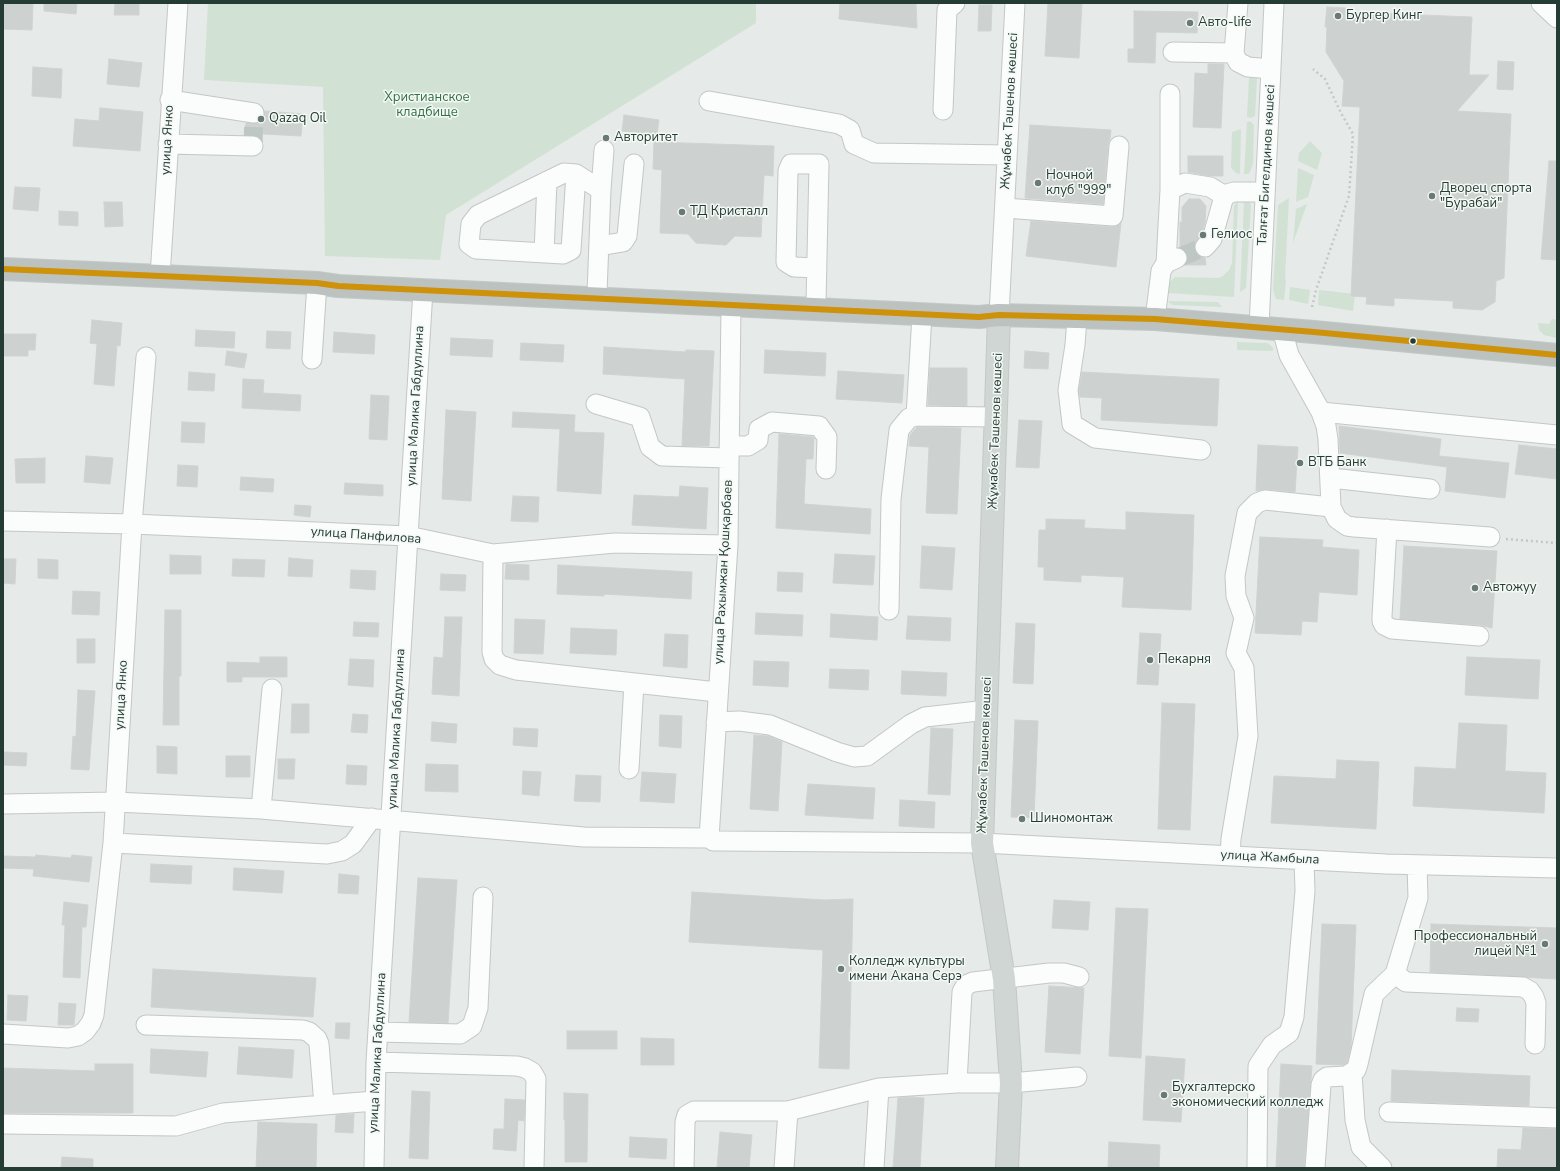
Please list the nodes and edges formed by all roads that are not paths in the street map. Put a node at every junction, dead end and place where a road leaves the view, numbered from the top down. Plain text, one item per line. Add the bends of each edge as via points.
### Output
1 (178, 3) edge
2 (955, 3) edge
3 (1015, 3) edge
4 (1238, 3) edge
5 (1274, 3) edge
6 (1541, 3) edge
7 (1557, 18) edge
8 (1173, 52) dead end
9 (1234, 53) junction
10 (1271, 69) junction
11 (1170, 94) dead end
12 (170, 100) junction
13 (709, 101) dead end
14 (943, 110) dead end
15 (254, 113) dead end
16 (168, 144) junction
17 (253, 146) dead end
18 (1119, 146) dead end
19 (604, 150) dead end
20 (1007, 155) junction
21 (634, 164) dead end
22 (576, 174) junction
23 (547, 181) junction
24 (600, 190) junction
25 (1170, 190) junction
26 (1265, 192) junction
27 (1225, 196) junction
28 (1005, 208) junction
29 (599, 246) junction
30 (1205, 247) tunnel mouth
31 (544, 253) junction
32 (817, 268) junction
33 (3, 269) edge
34 (160, 276) junction
35 (317, 283) junction
36 (424, 290) junction
37 (597, 293) junction
38 (816, 304) junction
39 (731, 306) junction
40 (922, 315) junction
41 (1000, 315) junction
42 (1077, 318) junction
43 (1155, 320) junction
44 (1259, 327) junction
45 (1282, 329) junction
46 (1557, 355) edge
47 (146, 357) dead end
48 (312, 359) dead end
49 (596, 404) dead end
50 (1321, 412) junction
51 (916, 416) junction
52 (996, 417) junction
53 (1557, 435) edge
54 (1201, 450) dead end
55 (729, 452) junction
56 (826, 470) dead end
57 (1331, 478) junction
58 (1430, 489) dead end
59 (1331, 507) junction
60 (3, 521) edge
61 (132, 524) junction
62 (1387, 529) junction
63 (408, 536) junction
64 (1490, 537) road end
65 (728, 545) junction
66 (493, 554) junction
67 (889, 610) dead end
68 (1479, 636) dead end
69 (634, 683) junction
70 (272, 690) dead end
71 (718, 692) junction
72 (987, 710) junction
73 (716, 722) junction
74 (629, 769) dead end
75 (116, 802) junction
76 (3, 804) edge
77 (261, 809) junction
78 (372, 818) junction
79 (392, 820) junction
80 (708, 838) junction
81 (113, 843) junction
82 (982, 844) junction
83 (1230, 856) junction
84 (1304, 860) junction
85 (1417, 865) junction
86 (1557, 868) edge
87 (483, 896) dead end
88 (1395, 974) junction
89 (1079, 977) dead end
90 (1004, 979) junction
91 (146, 1025) dead end
92 (378, 1032) junction
93 (3, 1034) edge
94 (1535, 1044) dead end
95 (376, 1062) junction
96 (1352, 1073) junction
97 (1077, 1078) dead end
98 (957, 1082) junction
99 (1011, 1083) junction
100 (879, 1088) junction
101 (375, 1100) junction
102 (324, 1105) junction
103 (788, 1111) junction
104 (1389, 1112) dead end
105 (1557, 1118) edge
106 (3, 1124) edge
107 (374, 1168) edge
108 (534, 1168) edge
109 (684, 1168) edge
110 (784, 1168) edge
111 (874, 1168) edge
112 (1007, 1168) edge
113 (1257, 1168) edge
114 (1315, 1168) edge
115 (1382, 1168) edge

1 - 12 street, улица Янко
2 - 14 street via 947,10
3 - 20 street, Жұмабек Тәшенов көшесі
4 - 9 street
5 - 10 street, Талғат Бигелдинов көшесі
6 - 7 street
8 - 9 street
9 - 10 street via 1238,62 1248,67
10 - 26 street, Талғат Бигелдинов көшесі
11 - 25 street
12 - 15 street
12 - 16 street, улица Янко
13 - 20 street via 839,124 850,130 854,144 874,153
16 - 17 street
16 - 34 street, улица Янко
18 - 28 street via 1113,216
19 - 24 street
20 - 28 street, Жұмабек Тәшенов көшесі
21 - 29 street via 626,236 623,242
22 - 23 street via 564,173
22 - 24 street
22 - 31 street via 572,250 564,254
23 - 31 street
23 - 31 street via 478,215 470,224 469,244 476,249
24 - 29 street
25 - 27 street via 1185,183 1210,186
25 - 43 street via 1173,260 1163,266
26 - 27 street via 1230,192
26 - 44 street, Талғат Бигелдинов көшесі
27 - 30 street via 1212,239
28 - 41 street, Жұмабек Тәшенов көшесі
29 - 37 street
32 - 32 street via 819,164 791,164 788,172 786,262 794,267
32 - 38 street
33 - 34 highway
34 - 35 highway
35 - 36 highway
35 - 37 highway via 340,280
35 - 48 street
36 - 39 highway
36 - 63 street, улица Малика Габдуллина
37 - 38 highway
38 - 41 highway
39 - 40 highway
39 - 55 street, улица Рахымжан Қошқарбаев
40 - 41 highway
40 - 51 street
41 - 42 highway
41 - 52 main road, Жұмабек Тәшенов көшесі
42 - 43 highway
42 - 54 street via 1068,390 1072,424 1095,438
43 - 44 highway
44 - 45 highway
45 - 46 highway
45 - 50 street via 1289,355
47 - 61 street, улица Янко
49 - 55 street via 640,417 650,447 662,456
50 - 53 street
50 - 57 street via 1328,439
51 - 52 street
51 - 67 street via 909,418 898,430 891,499
52 - 72 main road, Жұмабек Тәшенов көшесі
55 - 56 street via 758,440 759,428 772,422 819,426 827,437
55 - 65 street, улица Рахымжан Қошқарбаев
57 - 58 street
57 - 59 street
59 - 62 street via 1337,519 1347,526
59 - 83 street via 1265,500 1257,502 1246,513 1235,576 1236,596 1244,618 1236,653 1244,668 1248,736
60 - 61 street, улица Панфилова
61 - 63 street, улица Панфилова
61 - 75 street, улица Янко
62 - 64 street
62 - 68 street via 1382,616 1384,625 1392,629
63 - 66 street, улица Панфилова
63 - 79 street, улица Малика Габдуллина
65 - 66 street, улица Панфилова via 615,543
65 - 71 street, улица Рахымжан Қошқарбаев
66 - 69 street via 492,652 500,665 516,670
69 - 71 street
69 - 74 street
70 - 77 street
71 - 73 street, улица Рахымжан Қошқарбаев
72 - 73 street via 925,717 911,724 867,756 837,752 770,725 739,721
72 - 82 main road, Жұмабек Тәшенов көшесі
73 - 80 street, улица Рахымжан Қошқарбаев
75 - 76 street, улица Жамбыла
75 - 77 street, улица Жамбыла
75 - 81 street, улица Янко
77 - 78 street, улица Жамбыла
78 - 79 street, улица Жамбыла
78 - 81 street via 353,844 342,851 327,854
79 - 80 street, улица Жамбыла via 584,837
79 - 92 street, улица Малика Габдуллина
80 - 82 street, улица Жамбыла via 713,841
81 - 93 street, улица Янко via 94,1015 91,1023 78,1036 68,1038
82 - 83 street, улица Жамбыла
82 - 90 main road, Жұмабек Тәшенов көшесі
83 - 84 street, улица Жамбыла
84 - 85 street, улица Жамбыла
84 - 113 street via 1305,891 1294,1017 1289,1033 1272,1045 1258,1066
85 - 86 street, улица Жамбыла
85 - 88 street via 1418,898
87 - 92 street via 478,1008 472,1026 460,1034
88 - 94 street via 1406,982 1523,987 1530,991 1536,1003
88 - 96 street via 1374,994 1358,1064
89 - 90 street via 1049,973
90 - 98 street via 973,982 966,985 962,992
90 - 99 main road, Жұмабек Тәшенов көшесі
91 - 102 street via 309,1032 319,1044
92 - 95 street, улица Малика Габдуллина
95 - 101 street, улица Малика Габдуллина
95 - 108 street via 517,1066 532,1072 536,1079
96 - 114 street via 1346,1076 1327,1077 1321,1085
96 - 115 street via 1355,1120 1361,1147
97 - 99 street
98 - 99 street
98 - 100 street
99 - 112 main road, Жұмабек Тәшенов көшесі
100 - 103 street
100 - 111 street
101 - 102 street
101 - 107 street, улица Малика Габдуллина
102 - 106 street via 223,1113 176,1126
103 - 109 street via 694,1111 687,1115 685,1122
103 - 110 street
104 - 105 street

